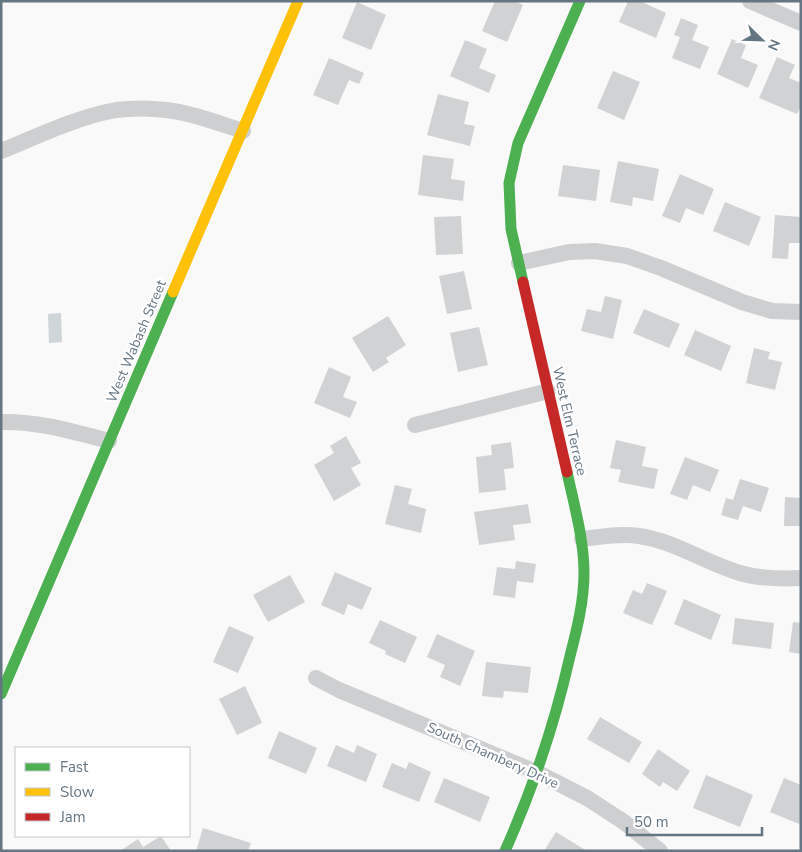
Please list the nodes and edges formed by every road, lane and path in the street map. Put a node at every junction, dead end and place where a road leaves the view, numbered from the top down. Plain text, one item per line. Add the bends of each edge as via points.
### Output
1 (298, 1) edge
2 (580, 1) edge
3 (750, 1) edge
4 (801, 23) edge
5 (243, 131) junction
6 (1, 151) edge
7 (519, 262) junction
8 (801, 312) edge
9 (548, 390) junction
10 (1, 422) edge
11 (415, 425) dead end
12 (110, 441) junction
13 (582, 540) junction
14 (801, 578) edge
15 (316, 678) dead end
16 (1, 694) edge
17 (536, 772) junction
18 (504, 851) edge
19 (660, 851) edge

1 - 5 street, West Wabash Street
2 - 7 street, West Elm Terrace via 518,143 509,183 511,229
3 - 4 street
5 - 6 street via 164,110 116,110 90,116
5 - 12 street, West Wabash Street
7 - 8 street via 569,252 595,251 627,256 742,302 772,311
7 - 9 street, West Elm Terrace
9 - 11 street
9 - 13 street, West Elm Terrace
10 - 12 street via 46,425
12 - 16 street, West Wabash Street
13 - 14 street via 615,534 640,536 740,573 770,579
13 - 17 street, West Elm Terrace via 584,573 580,613 564,688
15 - 17 street, South Chambery Drive
17 - 18 street, West Elm Terrace
17 - 19 street, South Chambery Drive via 587,798

